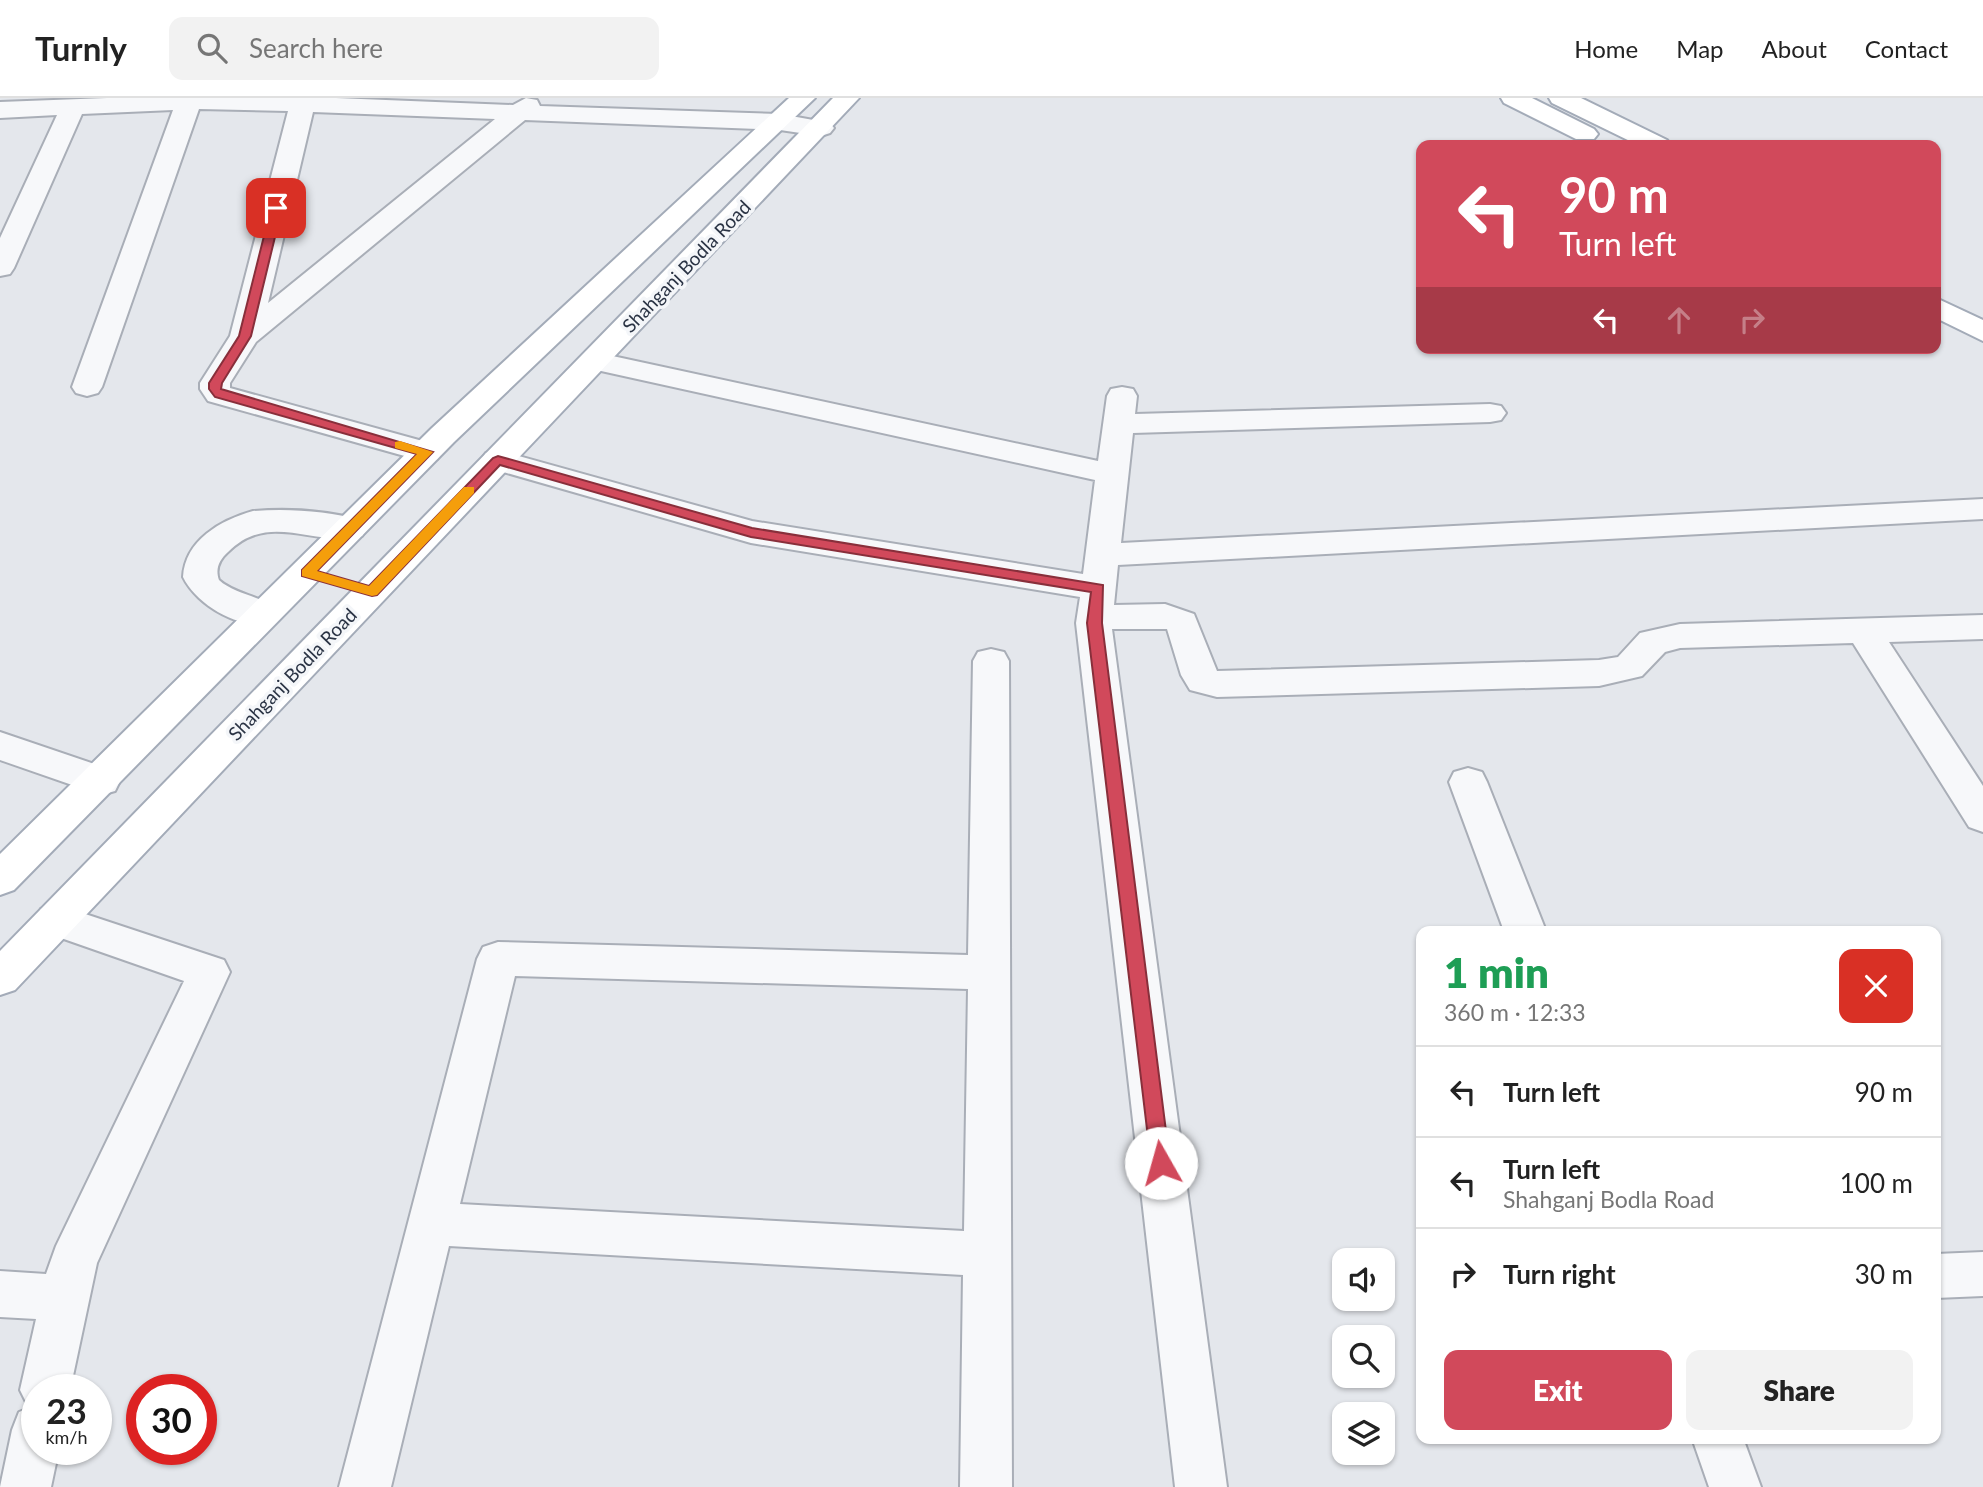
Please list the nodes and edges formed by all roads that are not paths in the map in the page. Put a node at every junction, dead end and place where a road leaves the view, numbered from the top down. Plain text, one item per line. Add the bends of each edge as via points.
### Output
1 (803, 98) edge
2 (847, 98) edge
3 (1513, 98) edge
4 (1561, 98) edge
5 (189, 102) junction
6 (290, 102) edge
7 (412, 103) edge
8 (14, 105) edge
9 (526, 105) edge
10 (73, 107) junction
11 (780, 122) junction
12 (821, 128) junction
13 (1599, 140) edge
14 (1648, 140) edge
15 (0, 268) edge
16 (1941, 283) edge
17 (1983, 304) edge
18 (1941, 310) edge
19 (1983, 332) edge
20 (245, 336) junction
21 (594, 361) junction
22 (87, 387) dead end
23 (1490, 413) dead end
24 (426, 452) junction
25 (498, 460) junction
26 (1112, 474) junction
27 (1983, 509) edge
28 (351, 528) junction
29 (307, 573) junction
30 (1099, 587) junction
31 (372, 591) junction
32 (263, 615) junction
33 (1983, 627) edge
34 (1863, 631) junction
35 (990, 662) dead end
36 (0, 746) edge
37 (101, 781) junction
38 (1468, 782) dead end
39 (1983, 817) edge
40 (0, 879) edge
41 (55, 919) junction
42 (1523, 926) edge
43 (988, 973) junction
44 (0, 978) edge
45 (434, 1224) junction
46 (987, 1254) junction
47 (1983, 1273) edge
48 (1941, 1276) edge
49 (0, 1294) edge
50 (64, 1298) junction
51 (48, 1374) edge
52 (1719, 1444) edge
53 (30, 1465) edge
54 (25, 1487) edge
55 (365, 1487) edge
56 (986, 1487) edge
57 (1201, 1487) edge
58 (1735, 1487) edge

1 - 11 main road, Shahganj Bodla Road
2 - 12 main road, Shahganj Bodla Road
3 - 13 main road
4 - 14 main road
5 - 6 street
5 - 10 street
5 - 22 street
6 - 7 street
6 - 20 street
7 - 9 street
8 - 10 street
9 - 11 street
9 - 20 street
10 - 15 street
11 - 12 street
11 - 24 main road, Shahganj Bodla Road
12 - 21 main road, Shahganj Bodla Road
16 - 17 main road
18 - 19 main road
20 - 24 street via 215,383 219,394
21 - 25 main road, Shahganj Bodla Road
21 - 26 street
23 - 26 street via 1120,410
24 - 28 main road, Shahganj Bodla Road
25 - 30 street via 751,532
25 - 31 main road, Shahganj Bodla Road
26 - 30 street
27 - 30 street
28 - 29 main road, Shahganj Bodla Road
28 - 32 street via 278,521 250,522 228,532 202,561 201,580 228,602
29 - 31 main road
29 - 32 main road, Shahganj Bodla Road
30 - 34 street via 1182,622 1199,675 1203,681 1217,684 1599,673 1629,667 1645,647 1663,638
30 - 57 street
31 - 41 main road, Shahganj Bodla Road
32 - 37 main road, Shahganj Bodla Road
33 - 34 street
34 - 39 street
35 - 43 street
36 - 37 street
37 - 40 main road, Shahganj Bodla Road
38 - 42 street
41 - 44 main road, Shahganj Bodla Road
41 - 50 street via 209,972 72,1262
43 - 45 street via 498,959
43 - 46 street
45 - 46 street
45 - 55 street
46 - 56 street
47 - 48 street
49 - 50 street
50 - 51 street
52 - 58 street
53 - 54 street

